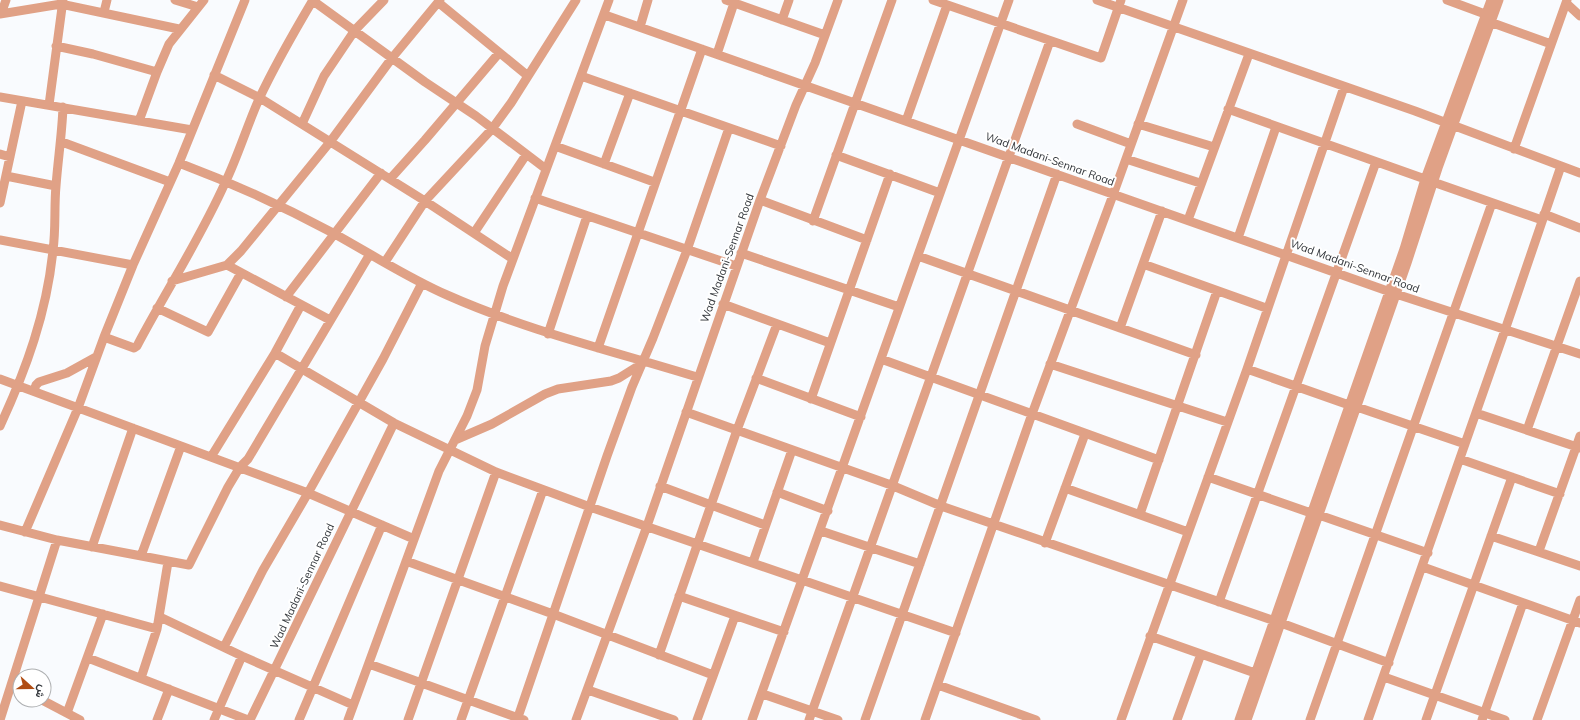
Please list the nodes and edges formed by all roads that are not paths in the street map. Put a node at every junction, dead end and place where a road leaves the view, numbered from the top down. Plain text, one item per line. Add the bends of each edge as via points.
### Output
1 (6, 0) edge
2 (107, 0) edge
3 (175, 0) edge
4 (204, 0) edge
5 (312, 0) edge
6 (384, 0) edge
7 (576, 0) edge
8 (609, 0) edge
9 (648, 0) edge
10 (789, 0) edge
11 (838, 0) edge
12 (892, 0) edge
13 (933, 0) edge
14 (1009, 0) edge
15 (1096, 0) edge
16 (1183, 0) edge
17 (1447, 0) edge
18 (1491, 0) edge
19 (1499, 0) edge
20 (242, 1) edge
21 (732, 1) edge
22 (62, 2) edge
23 (440, 2) edge
24 (1566, 2) edge
25 (1119, 4) edge
26 (947, 5) junction
27 (198, 7) junction
28 (104, 12) junction
29 (0, 14) edge
30 (605, 15) junction
31 (1580, 16) edge
32 (1488, 18) junction
33 (782, 20) junction
34 (1000, 23) junction
35 (640, 27) junction
36 (1173, 27) junction
37 (179, 29) junction
38 (355, 30) junction
39 (826, 36) junction
40 (1050, 41) junction
41 (1551, 44) junction
42 (56, 46) junction
43 (702, 49) junction
44 (499, 53) junction
45 (717, 54) junction
46 (1249, 54) junction
47 (392, 58) junction
48 (157, 72) junction
49 (214, 75) junction
50 (528, 76) junction
51 (581, 76) junction
52 (804, 86) junction
53 (1344, 87) junction
54 (630, 93) junction
55 (0, 98) edge
56 (260, 98) junction
57 (22, 101) junction
58 (457, 103) junction
59 (854, 104) junction
60 (49, 105) junction
61 (63, 107) junction
62 (680, 110) junction
63 (1228, 110) junction
64 (139, 120) junction
65 (906, 122) junction
66 (302, 124) junction
67 (1077, 124) dead end
68 (1138, 124) junction
69 (1449, 125) junction
70 (1276, 127) junction
71 (492, 128) junction
72 (729, 128) junction
73 (192, 130) junction
74 (959, 139) junction
75 (62, 142) junction
76 (330, 142) junction
77 (1131, 144) junction
78 (1324, 144) junction
79 (555, 146) junction
80 (781, 146) junction
81 (1214, 147) junction
82 (1514, 149) junction
83 (0, 154) edge
84 (836, 154) junction
85 (526, 155) junction
86 (10, 156) junction
87 (1008, 157) junction
88 (1126, 159) junction
89 (1376, 162) junction
90 (179, 163) junction
91 (604, 164) junction
92 (1561, 166) junction
93 (546, 169) junction
94 (381, 173) junction
95 (1580, 173) edge
96 (890, 174) junction
97 (1057, 174) junction
98 (6, 176) junction
99 (390, 179) junction
100 (1429, 181) junction
101 (170, 182) junction
102 (226, 182) junction
103 (654, 182) junction
104 (1200, 183) junction
105 (56, 186) junction
106 (940, 193) junction
107 (1114, 194) junction
108 (535, 198) junction
109 (760, 200) junction
110 (425, 201) junction
111 (0, 203) edge
112 (1492, 203) junction
113 (277, 205) junction
114 (1162, 211) junction
115 (587, 216) junction
116 (1543, 217) junction
117 (1188, 220) junction
118 (813, 221) junction
119 (1580, 228) edge
120 (474, 233) junction
121 (637, 233) junction
122 (334, 234) junction
123 (1238, 238) junction
124 (0, 240) edge
125 (867, 240) junction
126 (54, 249) junction
127 (687, 250) junction
128 (741, 253) junction
129 (370, 254) junction
130 (1286, 254) junction
131 (918, 256) junction
132 (513, 259) junction
133 (385, 262) junction
134 (1144, 264) junction
135 (133, 265) junction
136 (227, 265) junction
137 (736, 266) junction
138 (1337, 272) junction
139 (241, 273) junction
140 (967, 274) junction
141 (172, 281) junction
142 (422, 283) junction
143 (1579, 287) edge
144 (850, 290) junction
145 (1016, 291) junction
146 (1217, 291) junction
147 (1393, 293) junction
148 (286, 297) junction
149 (723, 304) junction
150 (301, 305) junction
151 (900, 307) junction
152 (157, 308) junction
153 (1266, 308) junction
154 (1070, 310) junction
155 (1452, 312) junction
156 (494, 315) junction
157 (330, 320) junction
158 (777, 324) junction
159 (1120, 328) junction
160 (1506, 330) junction
161 (548, 334) junction
162 (104, 337) junction
163 (830, 343) junction
164 (1557, 346) junction
165 (598, 348) junction
166 (275, 353) junction
167 (1196, 354) junction
168 (1580, 354) edge
169 (96, 357) junction
170 (881, 360) junction
171 (644, 361) junction
172 (1050, 364) junction
173 (302, 369) junction
174 (1246, 369) junction
175 (697, 377) junction
176 (756, 378) junction
177 (930, 378) junction
178 (0, 379) edge
179 (19, 385) junction
180 (1296, 386) junction
181 (34, 392) junction
182 (980, 395) junction
183 (811, 399) junction
184 (359, 403) junction
185 (1178, 406) junction
186 (1353, 406) junction
187 (78, 408) junction
188 (686, 412) junction
189 (1476, 413) junction
190 (1032, 414) junction
191 (861, 417) junction
192 (1227, 422) junction
193 (394, 423) junction
194 (0, 426) edge
195 (1413, 426) junction
196 (133, 428) junction
197 (737, 430) junction
198 (1527, 430) junction
199 (1085, 434) junction
200 (1580, 436) edge
201 (455, 440) junction
202 (1465, 444) junction
203 (182, 446) junction
204 (1578, 448) edge
205 (448, 450) junction
206 (792, 450) junction
207 (211, 457) junction
208 (1460, 459) junction
209 (1159, 460) junction
210 (240, 467) junction
211 (843, 468) junction
212 (496, 472) junction
213 (1208, 477) junction
214 (1512, 477) junction
215 (891, 485) junction
216 (660, 486) junction
217 (1065, 488) junction
218 (543, 490) junction
219 (777, 492) junction
220 (308, 493) junction
221 (1257, 494) junction
222 (1560, 494) junction
223 (712, 506) junction
224 (940, 506) junction
225 (590, 507) junction
226 (828, 510) junction
227 (350, 511) junction
228 (1140, 514) junction
229 (1315, 514) junction
230 (993, 524) junction
231 (382, 525) junction
232 (765, 525) junction
233 (0, 526) edge
234 (647, 526) junction
235 (821, 531) junction
236 (25, 532) junction
237 (1188, 532) junction
238 (1374, 534) junction
239 (1491, 536) junction
240 (414, 539) junction
241 (57, 540) junction
242 (697, 543) junction
243 (1045, 543) junction
244 (92, 547) junction
245 (869, 547) junction
246 (1539, 551) junction
247 (1428, 553) junction
248 (141, 556) junction
249 (168, 562) junction
250 (406, 562) junction
251 (753, 562) junction
252 (920, 564) junction
253 (1580, 566) edge
254 (1423, 567) junction
255 (458, 579) junction
256 (803, 581) junction
257 (1168, 584) junction
258 (1474, 585) junction
259 (0, 586) edge
260 (504, 596) junction
261 (679, 596) junction
262 (851, 597) junction
263 (40, 598) junction
264 (1580, 600) edge
265 (1219, 602) junction
266 (1523, 603) junction
267 (902, 613) junction
268 (103, 614) junction
269 (553, 614) junction
270 (735, 616) junction
271 (160, 617) junction
272 (1576, 621) edge
273 (1278, 622) junction
274 (157, 629) junction
275 (784, 632) junction
276 (956, 633) junction
277 (606, 635) junction
278 (1150, 636) junction
279 (1337, 644) junction
280 (224, 647) junction
281 (1201, 654) junction
282 (659, 655) junction
283 (242, 656) junction
284 (88, 658) junction
285 (1389, 663) junction
286 (369, 664) junction
287 (275, 670) junction
288 (1255, 673) junction
289 (713, 675) junction
290 (141, 678) junction
291 (1384, 678) junction
292 (422, 683) junction
293 (938, 685) junction
294 (313, 687) junction
295 (169, 689) junction
296 (588, 690) junction
297 (10, 691) edge
298 (763, 694) junction
299 (1435, 695) junction
300 (468, 699) junction
301 (52, 705) edge
302 (353, 705) junction
303 (219, 709) junction
304 (812, 711) junction
305 (67, 713) junction
306 (1483, 716) edge
307 (1018, 717) edge
308 (520, 719) edge
309 (0, 720) edge
310 (80, 720) edge
311 (157, 720) edge
312 (214, 720) edge
313 (249, 720) edge
314 (299, 720) edge
315 (348, 720) edge
316 (408, 720) edge
317 (461, 720) edge
318 (576, 720) edge
319 (674, 720) edge
320 (696, 720) edge
321 (752, 720) edge
322 (809, 720) edge
323 (838, 720) edge
324 (864, 720) edge
325 (925, 720) edge
326 (1036, 720) edge
327 (1121, 720) edge
328 (1177, 720) edge
329 (1239, 720) edge
330 (1247, 720) edge
331 (1310, 720) edge
332 (1368, 720) edge
333 (1426, 720) edge
334 (1505, 720) edge
335 (1537, 720) edge

1 - 29 street
2 - 28 street
3 - 27 street
4 - 27 street
5 - 38 street
5 - 56 street
6 - 38 street
7 - 50 street
8 - 30 street
9 - 35 street
10 - 33 street
11 - 39 street
12 - 59 street
13 - 26 street
14 - 34 street
15 - 25 street
16 - 36 street
17 - 32 street
18 - 32 street
19 - 32 street
20 - 49 street
21 - 33 street
21 - 45 street
22 - 28 street
22 - 29 street
22 - 42 street
23 - 44 street
23 - 47 street
24 - 31 street
24 - 41 street
25 - 36 street
25 - 40 street via 1101,58
26 - 34 street
26 - 65 street
27 - 37 street
28 - 37 street
30 - 35 street
30 - 51 street
32 - 41 street
32 - 69 street
33 - 39 street
34 - 40 street
34 - 74 street
35 - 43 street
36 - 46 street
36 - 68 street
37 - 48 street via 169,44
38 - 47 street
38 - 66 street via 324,76
39 - 52 street
40 - 87 street
41 - 82 street
42 - 48 street
42 - 60 street
43 - 45 street
43 - 62 street
44 - 50 street
44 - 58 street
45 - 52 street
46 - 53 street
46 - 63 street
47 - 58 street
47 - 76 street
48 - 64 street
49 - 56 street
49 - 73 street
50 - 71 street
51 - 54 street
51 - 79 street
52 - 59 street, Wad Madani-Sennar Road
52 - 80 street, Wad Madani-Sennar Road
53 - 69 street
53 - 78 street
54 - 62 street
54 - 91 street
55 - 57 street
56 - 66 street
56 - 102 street
57 - 60 street
57 - 86 street
58 - 71 street
58 - 99 street
59 - 65 street, Wad Madani-Sennar Road
59 - 84 street
60 - 61 street
61 - 64 street
61 - 75 street
62 - 72 street
62 - 103 street
63 - 70 street
63 - 81 street
64 - 73 street
65 - 74 street, Wad Madani-Sennar Road
66 - 76 street
67 - 77 street
68 - 77 street
68 - 81 street
69 - 82 street
69 - 100 street
70 - 78 street
70 - 123 street
71 - 85 street
71 - 110 street
72 - 80 street
72 - 127 street
73 - 90 street
74 - 87 street, Wad Madani-Sennar Road
74 - 106 street
75 - 101 street
75 - 105 street
76 - 94 street
76 - 113 street
77 - 88 street
78 - 89 street
78 - 130 street
79 - 91 street
79 - 93 street
80 - 109 street, Wad Madani-Sennar Road
81 - 104 street
82 - 92 street
83 - 86 street
84 - 96 street
84 - 118 street
85 - 93 street
85 - 120 street
86 - 98 street
87 - 97 street, Wad Madani-Sennar Road
87 - 140 street
88 - 104 street
88 - 107 street
89 - 100 street
89 - 138 street
90 - 101 street
90 - 102 street
91 - 103 street
92 - 95 street
92 - 116 street
93 - 108 street
94 - 99 street
94 - 122 street
96 - 106 street
96 - 125 street
97 - 107 street, Wad Madani-Sennar Road
97 - 145 street
98 - 105 street
98 - 111 street
99 - 110 street
100 - 112 street
100 - 147 street
101 - 135 street
102 - 113 street
102 - 141 street
103 - 121 street
104 - 117 street
105 - 126 street
106 - 131 street
107 - 114 street, Wad Madani-Sennar Road
107 - 154 street
108 - 115 street
108 - 132 street
109 - 118 street
109 - 128 street, Wad Madani-Sennar Road
110 - 120 street
110 - 133 street
112 - 116 street
112 - 155 street
113 - 122 street
113 - 136 street via 255,235
114 - 117 street, Wad Madani-Sennar Road
114 - 134 street
115 - 121 street
115 - 161 street
116 - 119 street
116 - 160 street
117 - 123 street, Wad Madani-Sennar Road
118 - 125 street
120 - 132 street
121 - 127 street
121 - 165 street
122 - 129 street
122 - 148 street
123 - 130 street, Wad Madani-Sennar Road
124 - 126 street
125 - 144 street
126 - 135 street
126 - 179 street via 35,341
127 - 137 street
127 - 171 street
128 - 137 street, Wad Madani-Sennar Road
128 - 144 street
129 - 133 street
129 - 157 street
130 - 138 street, Wad Madani-Sennar Road
130 - 153 street
131 - 140 street
131 - 151 street
132 - 156 street
133 - 142 street
134 - 146 street
134 - 159 street
135 - 162 street
136 - 139 street
136 - 141 street
137 - 149 street, Wad Madani-Sennar Road
138 - 147 street, Wad Madani-Sennar Road
138 - 180 street
139 - 148 street
139 - 152 street via 208,332
140 - 145 street
140 - 177 street
141 - 152 street
142 - 156 street
142 - 184 street
143 - 164 street
144 - 151 street
144 - 163 street
145 - 154 street
145 - 182 street
146 - 153 street
146 - 167 street
147 - 155 street, Wad Madani-Sennar Road
147 - 186 street
148 - 150 street
149 - 158 street
149 - 175 street, Wad Madani-Sennar Road
150 - 157 street
150 - 166 street
151 - 170 street
152 - 162 street via 134,348
153 - 174 street
154 - 159 street
154 - 172 street
155 - 160 street, Wad Madani-Sennar Road
155 - 195 street
156 - 161 street
156 - 201 street via 477,390
157 - 173 street
158 - 163 street
158 - 176 street
159 - 167 street
160 - 164 street, Wad Madani-Sennar Road
160 - 189 street
161 - 165 street
162 - 169 street
163 - 183 street
164 - 168 street, Wad Madani-Sennar Road
164 - 198 street
165 - 171 street
166 - 173 street
166 - 207 street
167 - 185 street
169 - 181 street via 67,372 39,382
169 - 187 street
170 - 177 street
170 - 191 street
171 - 175 street
171 - 201 street via 611,381 558,389 545,394 492,424
171 - 225 street via 632,387
172 - 185 street
172 - 190 street
173 - 184 street
173 - 210 street via 248,459
174 - 180 street
174 - 192 street
175 - 188 street, Wad Madani-Sennar Road
176 - 183 street
176 - 197 street
177 - 182 street
177 - 215 street
178 - 179 street
179 - 181 street
179 - 194 street
180 - 186 street
180 - 221 street
181 - 187 street
182 - 190 street
182 - 224 street
183 - 191 street
184 - 193 street
184 - 220 street
185 - 192 street
185 - 209 street
186 - 195 street
186 - 229 street
187 - 196 street
187 - 236 street
188 - 197 street
188 - 216 street, Wad Madani-Sennar Road
189 - 198 street
189 - 202 street
190 - 199 street
190 - 230 street
191 - 211 street
192 - 213 street
193 - 205 street
193 - 227 street, Wad Madani-Sennar Road
195 - 202 street
195 - 238 street
196 - 203 street
196 - 244 street
197 - 206 street
197 - 223 street
198 - 204 street
199 - 209 street
199 - 217 street
200 - 204 street
201 - 205 street
202 - 208 street
203 - 207 street
203 - 248 street
204 - 222 street
205 - 212 street
205 - 240 street
206 - 211 street
206 - 219 street
207 - 210 street
208 - 214 street
208 - 247 street
209 - 228 street
210 - 220 street
210 - 249 street via 192,562 185,566
211 - 215 street
211 - 226 street
212 - 218 street
212 - 255 street
213 - 221 street
213 - 237 street
214 - 222 street
214 - 239 street
215 - 224 street
215 - 245 street
216 - 223 street
216 - 234 street, Wad Madani-Sennar Road
217 - 228 street
217 - 243 street
218 - 225 street
218 - 260 street
219 - 226 street
219 - 232 street
220 - 227 street
220 - 280 street via 263,570
221 - 229 street
221 - 265 street
222 - 246 street
223 - 232 street
223 - 242 street
224 - 230 street
224 - 252 street
225 - 234 street
225 - 269 street
226 - 235 street
227 - 231 street
227 - 287 street, Wad Madani-Sennar Road
228 - 237 street
229 - 238 street
229 - 273 street
230 - 243 street
230 - 276 street
231 - 240 street
231 - 294 street
232 - 251 street
233 - 236 street
234 - 242 street
234 - 277 street, Wad Madani-Sennar Road
235 - 245 street
235 - 256 street
236 - 241 street
237 - 257 street
238 - 247 street
238 - 279 street
239 - 246 street
239 - 258 street
240 - 250 street
241 - 244 street
241 - 263 street
242 - 251 street
242 - 261 street
243 - 257 street
244 - 248 street
245 - 252 street
245 - 262 street
246 - 253 street
247 - 254 street
248 - 249 street
249 - 271 street
250 - 255 street
250 - 286 street
251 - 256 street
252 - 267 street
254 - 258 street
254 - 285 street
255 - 260 street
255 - 292 street
256 - 262 street
256 - 275 street
257 - 265 street
257 - 278 street
258 - 266 street
258 - 299 street
259 - 263 street
260 - 269 street
260 - 300 street
261 - 270 street
261 - 282 street
262 - 267 street
262 - 304 street
263 - 268 street
263 - 297 street
264 - 272 street
265 - 273 street
266 - 272 street
266 - 306 street
267 - 276 street
267 - 324 street
268 - 274 street
268 - 284 street
269 - 277 street
269 - 308 street
270 - 275 street
270 - 289 street
271 - 274 street
271 - 280 street
272 - 335 street
273 - 279 street
273 - 288 street
273 - 330 street
274 - 290 street
275 - 298 street
276 - 293 street
277 - 282 street
277 - 296 street, Wad Madani-Sennar Road
278 - 281 street
278 - 327 street
279 - 285 street
279 - 331 street
280 - 283 street
281 - 288 street
281 - 328 street
282 - 289 street
283 - 287 street
283 - 303 street
284 - 290 street, Wad Madani-Sennar Road
284 - 305 street
285 - 291 street
286 - 292 street
286 - 302 street
287 - 294 street
287 - 313 street, Wad Madani-Sennar Road
288 - 329 street
289 - 320 street
290 - 295 street, Wad Madani-Sennar Road
291 - 299 street
291 - 332 street
292 - 300 street
292 - 316 street
293 - 307 street
293 - 325 street
294 - 302 street
294 - 314 street
295 - 303 street, Wad Madani-Sennar Road
295 - 311 street
296 - 318 street, Wad Madani-Sennar Road
296 - 319 street
297 - 309 street
298 - 304 street
298 - 321 street
299 - 306 street
299 - 333 street
300 - 308 street
300 - 317 street
301 - 305 street
302 - 315 street
303 - 312 street
303 - 313 street, Wad Madani-Sennar Road
304 - 322 street
304 - 323 street
305 - 310 street
306 - 334 street
307 - 326 street

